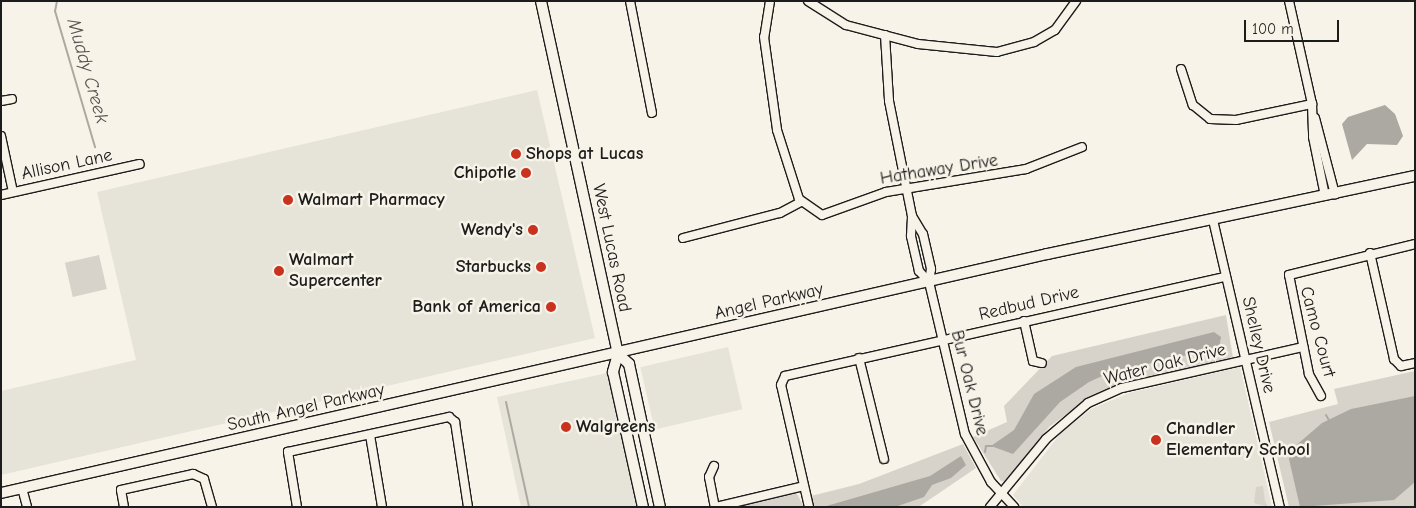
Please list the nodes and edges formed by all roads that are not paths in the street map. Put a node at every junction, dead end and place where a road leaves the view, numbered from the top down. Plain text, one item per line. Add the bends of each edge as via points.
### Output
1 (541, 1) edge
2 (630, 1) edge
3 (770, 1) edge
4 (808, 1) edge
5 (1076, 1) edge
6 (1289, 1) edge
7 (884, 35) junction
8 (1181, 70) dead end
9 (12, 99) dead end
10 (1, 101) edge
11 (1312, 104) junction
12 (652, 113) dead end
13 (1, 136) edge
14 (1082, 147) dead end
15 (140, 164) dead end
16 (1415, 176) edge
17 (907, 188) junction
18 (13, 192) junction
19 (1, 195) edge
20 (1330, 195) junction
21 (801, 202) junction
22 (912, 216) junction
23 (1213, 220) junction
24 (683, 238) dead end
25 (1415, 244) edge
26 (1370, 254) junction
27 (1226, 277) junction
28 (928, 282) junction
29 (1024, 321) junction
30 (942, 340) junction
31 (1303, 347) junction
32 (618, 354) junction
33 (860, 358) junction
34 (1246, 360) junction
35 (1042, 363) dead end
36 (1415, 363) edge
37 (1321, 396) dead end
38 (370, 435) junction
39 (884, 459) dead end
40 (714, 466) dead end
41 (804, 486) junction
42 (22, 488) junction
43 (1, 493) edge
44 (1002, 495) junction
45 (27, 507) edge
46 (124, 507) edge
47 (212, 507) edge
48 (297, 507) edge
49 (382, 507) edge
50 (468, 507) edge
51 (643, 507) edge
52 (660, 507) edge
53 (715, 507) edge
54 (809, 507) edge
55 (990, 507) edge
56 (1014, 507) edge
57 (1280, 507) edge

1 - 32 main road, West Lucas Road
2 - 12 street
3 - 21 street via 764,37 766,69 784,160
4 - 7 street via 846,25
5 - 7 street via 1055,30 1034,42 997,52 918,44
6 - 11 street
7 - 17 street via 888,101
8 - 11 street via 1193,105 1210,119 1236,120
9 - 10 street
11 - 20 street
13 - 18 street
14 - 17 street, Hathaway Drive via 1065,157 1006,174
15 - 18 street, Allison Lane
16 - 20 main road, Angel Parkway
17 - 21 street, Hathaway Drive via 870,197 829,215
17 - 22 street
18 - 19 street, Allison Lane
20 - 23 main road, Angel Parkway
21 - 24 street via 780,213
22 - 28 street via 919,271
22 - 28 street via 923,234 931,269
23 - 27 street, Shelley Drive
23 - 28 main road, Angel Parkway
25 - 26 street
26 - 31 street, Camo Court via 1289,275
26 - 36 street via 1397,364
27 - 29 street, Redbud Drive
27 - 34 street, Shelley Drive
28 - 30 street, Bur Oak Drive
28 - 32 main road, Angel Parkway
29 - 30 street, Redbud Drive
29 - 35 street via 1033,361
30 - 33 street, Redbud Drive
30 - 44 street, Bur Oak Drive via 969,445
31 - 34 street, Water Oak Drive
31 - 37 street, Camo Court
32 - 42 main road, South Angel Parkway
32 - 51 main road via 613,372
32 - 52 main road via 629,364
33 - 39 street
33 - 41 street, Redbud Drive via 782,380
34 - 44 street, Water Oak Drive via 1122,388 1088,403 1046,439
34 - 57 street, Shelley Drive
38 - 48 street via 288,452
38 - 49 street
38 - 50 street via 453,419
40 - 53 street via 709,477
41 - 53 street
41 - 54 street
42 - 43 main road, South Angel Parkway
42 - 45 street
44 - 55 street, Water Oak Drive
44 - 56 street, Bur Oak Drive
46 - 47 street via 121,490 198,474 206,482

